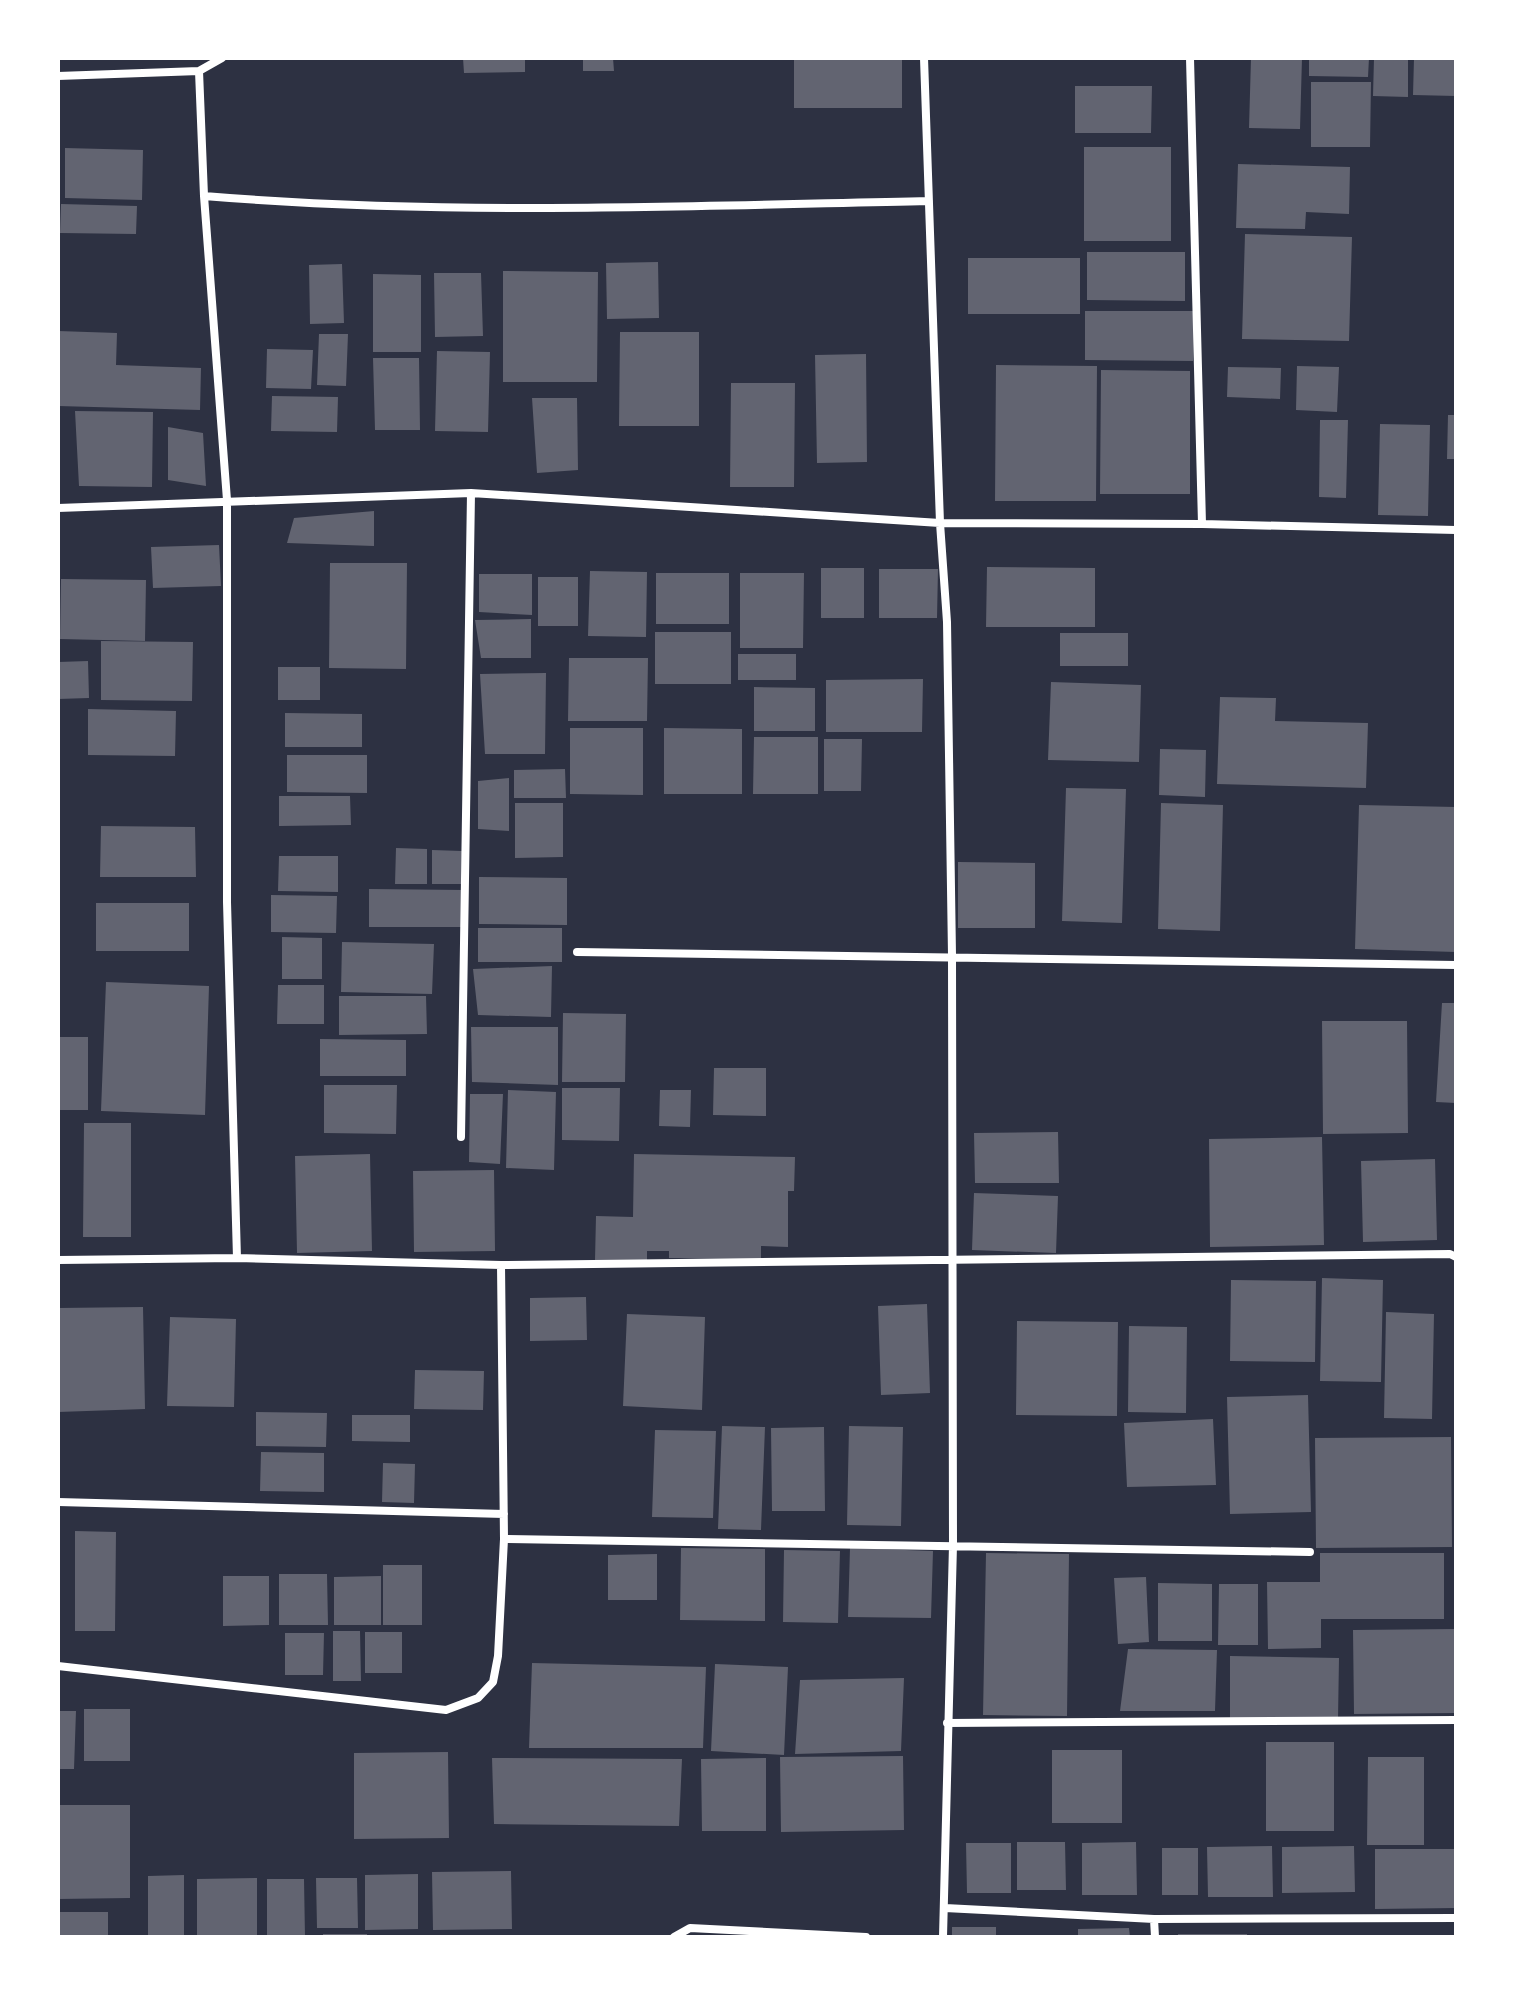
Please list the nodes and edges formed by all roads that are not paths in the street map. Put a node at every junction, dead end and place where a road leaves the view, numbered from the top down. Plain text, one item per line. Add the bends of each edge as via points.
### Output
1 (222, 58) edge
2 (924, 58) edge
3 (1190, 58) edge
4 (199, 71) junction
5 (58, 76) edge
6 (204, 196) junction
7 (929, 201) junction
8 (471, 493) junction
9 (227, 500) junction
10 (58, 508) edge
11 (940, 523) junction
12 (1202, 524) junction
13 (1456, 530) edge
14 (577, 952) dead end
15 (952, 955) junction
16 (1456, 965) edge
17 (461, 1137) dead end
18 (1456, 1257) edge
19 (237, 1258) junction
20 (58, 1260) edge
21 (954, 1260) junction
22 (501, 1265) junction
23 (58, 1502) edge
24 (504, 1514) junction
25 (504, 1539) junction
26 (953, 1545) junction
27 (1310, 1552) dead end
28 (58, 1666) edge
29 (1456, 1720) edge
30 (947, 1723) junction
31 (945, 1908) junction
32 (1456, 1918) edge
33 (1154, 1919) junction
34 (674, 1937) edge
35 (866, 1937) edge
36 (943, 1937) edge
37 (1155, 1937) edge

1 - 4 street
2 - 7 street
3 - 12 street
4 - 5 street
4 - 6 street
6 - 7 street via 363,205 591,208
6 - 9 street
7 - 11 street
8 - 9 street
8 - 11 street
8 - 17 street
9 - 10 street
9 - 19 street via 227,902
11 - 12 street
11 - 15 street via 947,622
12 - 13 street
14 - 15 street
15 - 16 street
15 - 21 street
18 - 21 street
19 - 20 street
19 - 22 street
21 - 22 street
21 - 26 street
22 - 24 street
23 - 24 street
24 - 25 street
25 - 26 street
25 - 28 street via 493,1682 466,1705 446,1710
26 - 27 street
26 - 30 street
29 - 30 street
30 - 31 street
31 - 33 street
31 - 36 street
32 - 33 street
33 - 37 street
34 - 35 street via 690,1928

